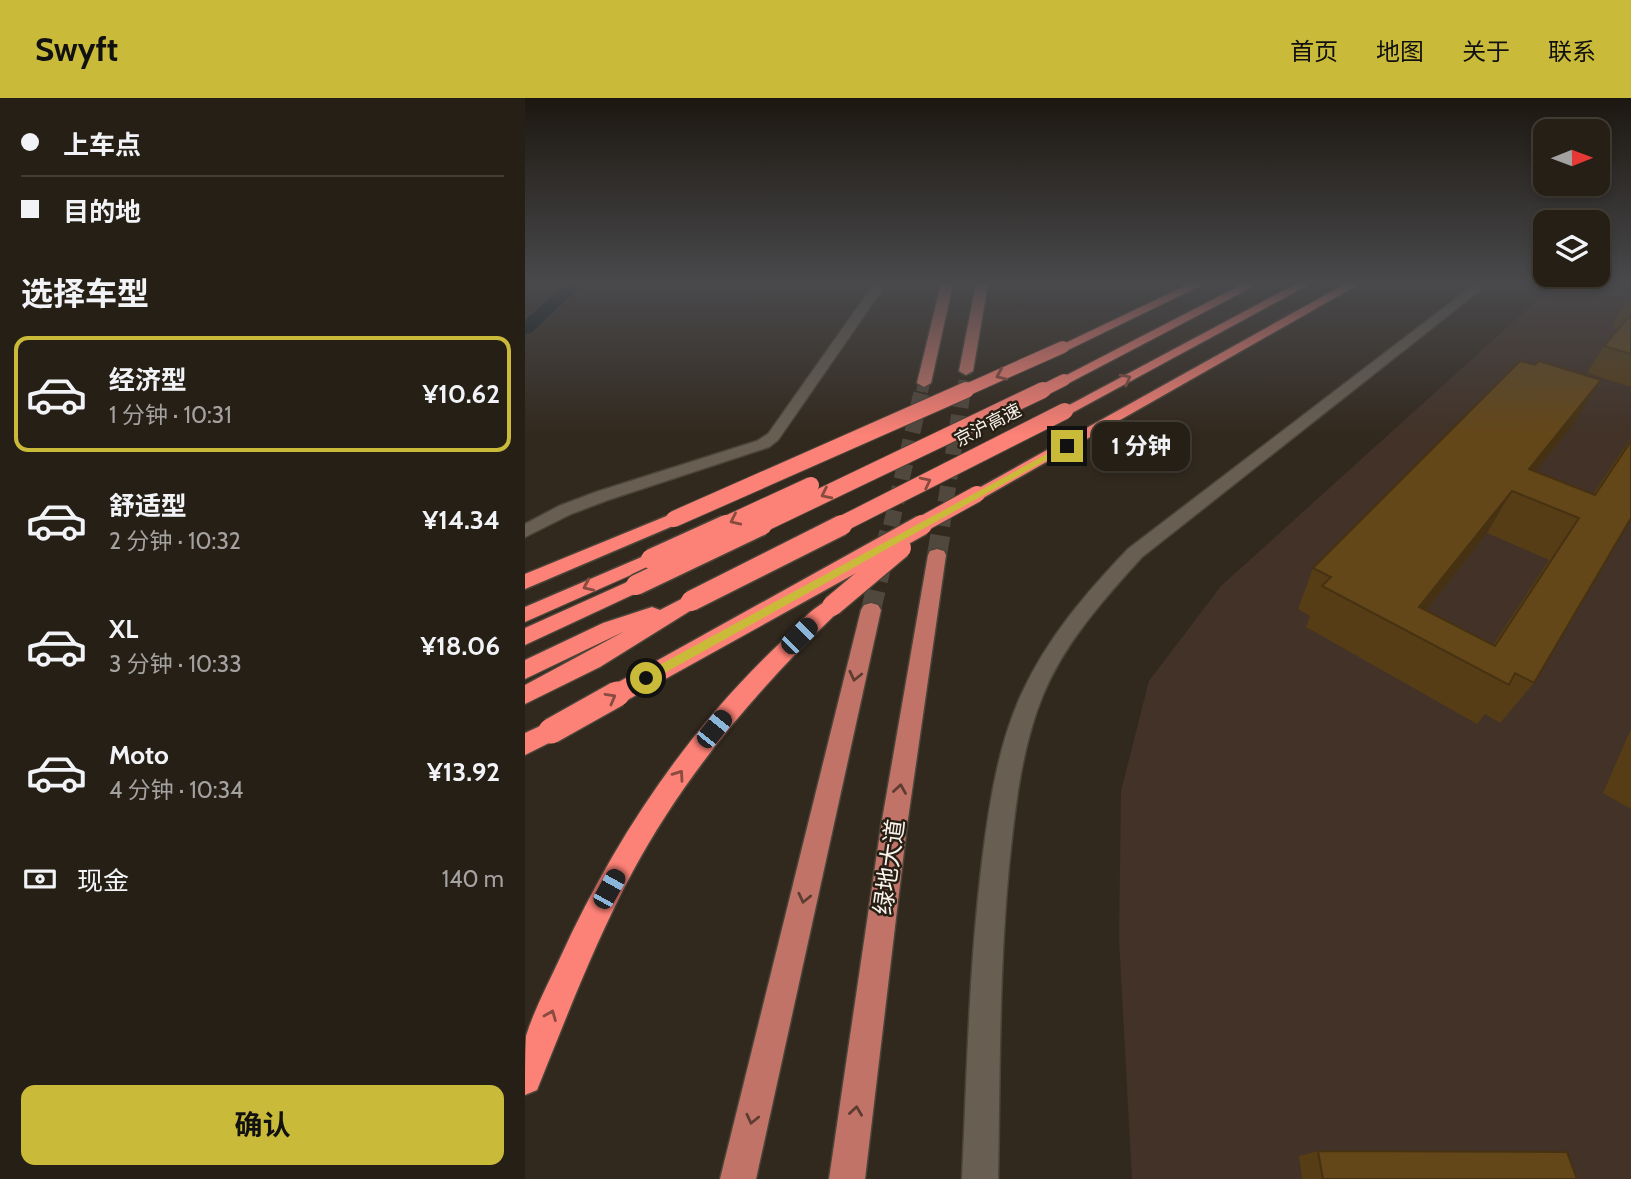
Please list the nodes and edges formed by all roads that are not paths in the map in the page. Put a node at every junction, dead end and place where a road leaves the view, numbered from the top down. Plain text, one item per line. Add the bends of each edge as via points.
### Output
1 (845, 334) edge
2 (935, 334) edge
3 (973, 334) edge
4 (1090, 334) edge
5 (1152, 334) edge
6 (1209, 334) edge
7 (1264, 334) edge
8 (1416, 334) edge
9 (966, 371) tunnel mouth
10 (1064, 375) junction
11 (924, 383) tunnel mouth
12 (977, 494) junction
13 (525, 531) edge
14 (937, 555) tunnel mouth
15 (525, 582) edge
16 (691, 601) junction
17 (871, 610) tunnel mouth
18 (525, 615) edge
19 (525, 636) edge
20 (525, 670) edge
21 (525, 695) edge
22 (525, 745) edge
23 (525, 1078) edge
24 (739, 1179) edge
25 (847, 1179) edge
26 (980, 1179) edge

1 - 13 street via 773,437 763,444 565,510
2 - 11 main road
3 - 9 main road
4 -> 15 highway, bridge
5 - 10 highway, 京沪高速
16 -> 6 highway, 京沪高速, bridge
7 - 12 highway
8 - 26 street via 1135,553 1063,637 1032,695 1004,788 988,934
10 -> 18 highway, 京沪高速, bridge
10 -> 19 highway, 京沪高速, bridge
22 -> 12 highway, bridge
23 -> 12 highway, bridge via 598,908 683,769 772,663 847,592
25 -> 14 main road, 绿地大道 via 894,826
16 - 20 highway, 京沪高速 via 611,628
16 - 21 highway, 京沪高速
17 -> 24 main road

